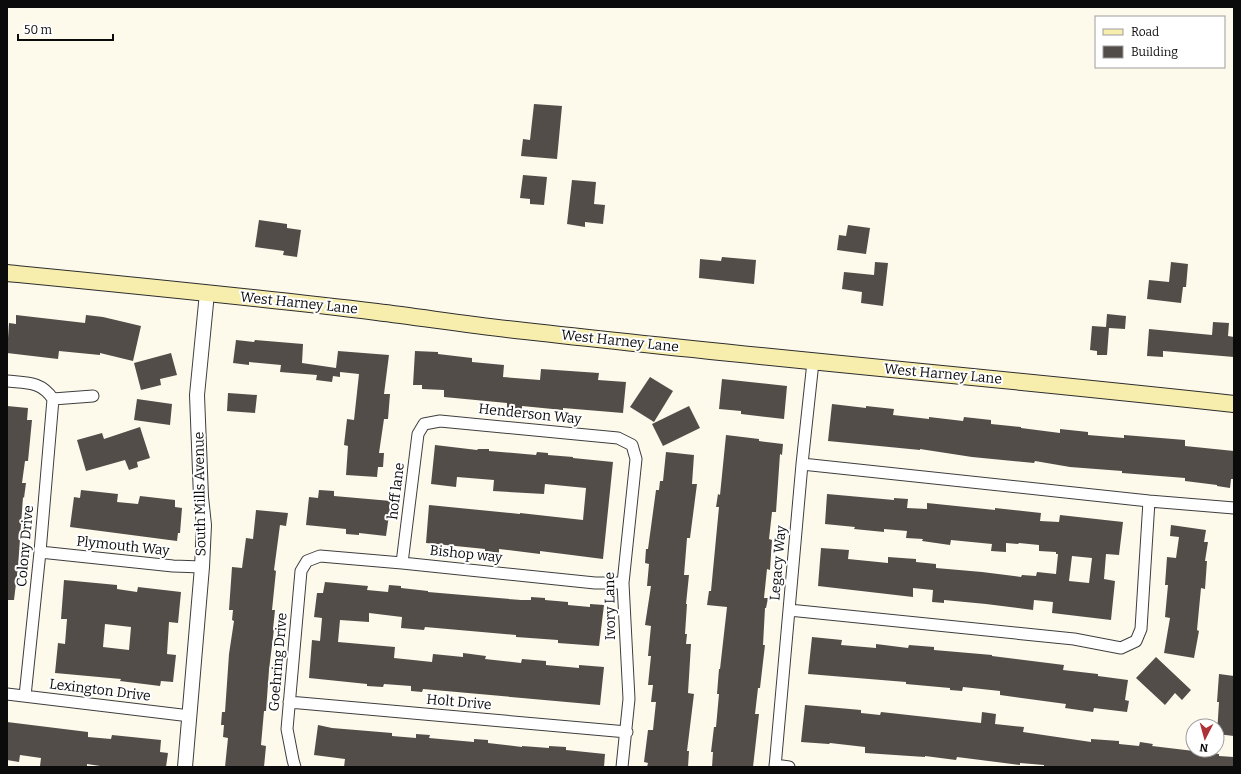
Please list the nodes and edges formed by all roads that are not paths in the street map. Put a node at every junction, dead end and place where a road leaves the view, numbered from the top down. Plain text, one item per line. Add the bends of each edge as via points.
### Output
1 (7, 273) edge
2 (207, 293) junction
3 (813, 362) junction
4 (7, 381) edge
5 (93, 396) dead end
6 (53, 399) junction
7 (1234, 404) edge
8 (424, 424) joint
9 (632, 446) joint
10 (802, 464) junction
11 (1149, 501) junction
12 (1234, 508) edge
13 (40, 552) junction
14 (307, 561) joint
15 (402, 563) junction
16 (202, 568) junction
17 (623, 583) junction
18 (789, 610) junction
19 (7, 694) edge
20 (25, 696) junction
21 (289, 702) junction
22 (190, 716) junction
23 (626, 732) junction
24 (775, 766) edge
25 (185, 767) edge
26 (295, 767) edge
27 (622, 767) edge
28 (789, 767) edge

1 - 2 main road, West Harney Lane
2 - 3 main road, West Harney Lane via 521,331
2 - 16 street, South Mills Avenue via 197,395 204,525
3 - 7 main road, West Harney Lane
3 - 10 street, Legacy Way
4 - 6 street via 38,384 49,392
5 - 6 street
6 - 13 street, Colony Drive
8 - 9 street, Henderson Way via 440,421 618,438
8 - 15 street, hoff lane via 418,434
9 - 17 street, Ivory Lane via 636,459
10 - 11 street
10 - 18 street, Legacy Way
11 - 12 street
11 - 18 street via 1140,629 1136,641 1121,648 1074,639
13 - 16 street, Plymouth Way
13 - 20 street, Colony Drive
14 - 15 street, Bishop way via 320,556
14 - 21 street, Goehring Drive via 301,571
15 - 17 street, Bishop way via 595,583
16 - 22 street, South Mills Avenue
17 - 23 street, Ivory Lane via 630,699
18 - 24 street, Legacy Way
19 - 20 street, Lexington Drive
20 - 22 street, Lexington Drive
21 - 23 street, Holt Drive
21 - 26 street, Goehring Drive via 287,729
22 - 25 street, South Mills Avenue
23 - 27 street, Ivory Lane
24 - 28 street

